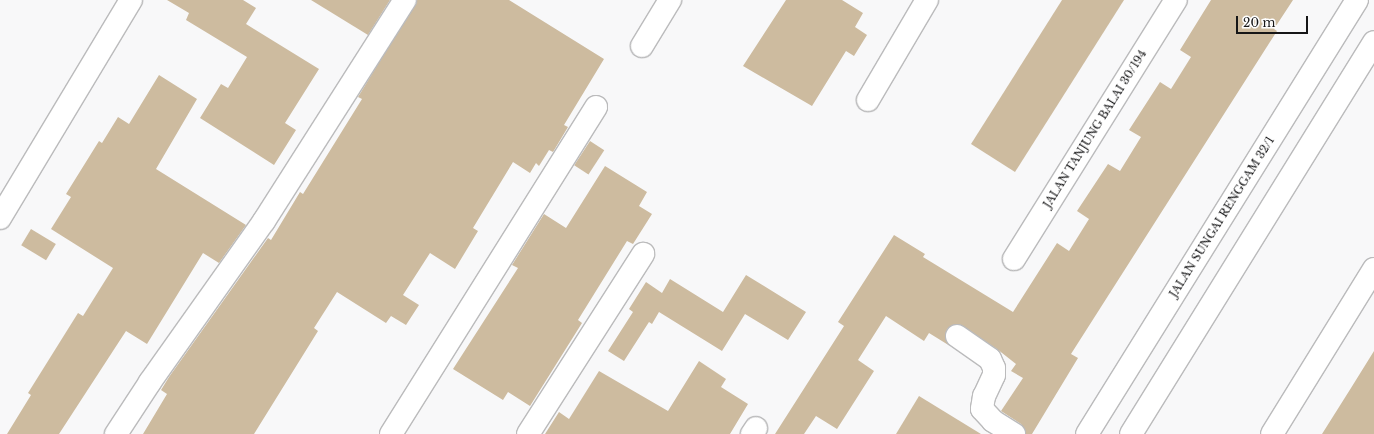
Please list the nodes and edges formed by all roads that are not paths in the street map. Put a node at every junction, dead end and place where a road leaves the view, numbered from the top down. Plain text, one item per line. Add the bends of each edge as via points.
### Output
1 (131, 0) edge
2 (405, 0) edge
3 (670, 0) edge
4 (927, 0) edge
5 (1176, 0) edge
6 (1352, 5) edge
7 (1374, 42) edge
8 (642, 46) dead end
9 (868, 100) dead end
10 (596, 107) dead end
11 (0, 218) edge
12 (643, 254) dead end
13 (1014, 259) dead end
14 (1374, 269) edge
15 (957, 336) dead end
16 (116, 434) edge
17 (391, 434) edge
18 (528, 434) edge
19 (1014, 434) edge
20 (1087, 434) edge
21 (1131, 434) edge
22 (1272, 434) edge

1 - 11 street
2 - 16 street via 264,220
3 - 8 street
4 - 9 street
5 - 13 street, JALAN TANJUNG BALAI 30/194
6 - 20 street, JALAN SUNGAI RENGGAM 32/1
7 - 21 street
10 - 17 street
12 - 18 street
14 - 22 street
15 - 19 street via 990,359 994,375 984,396 982,409 993,421

